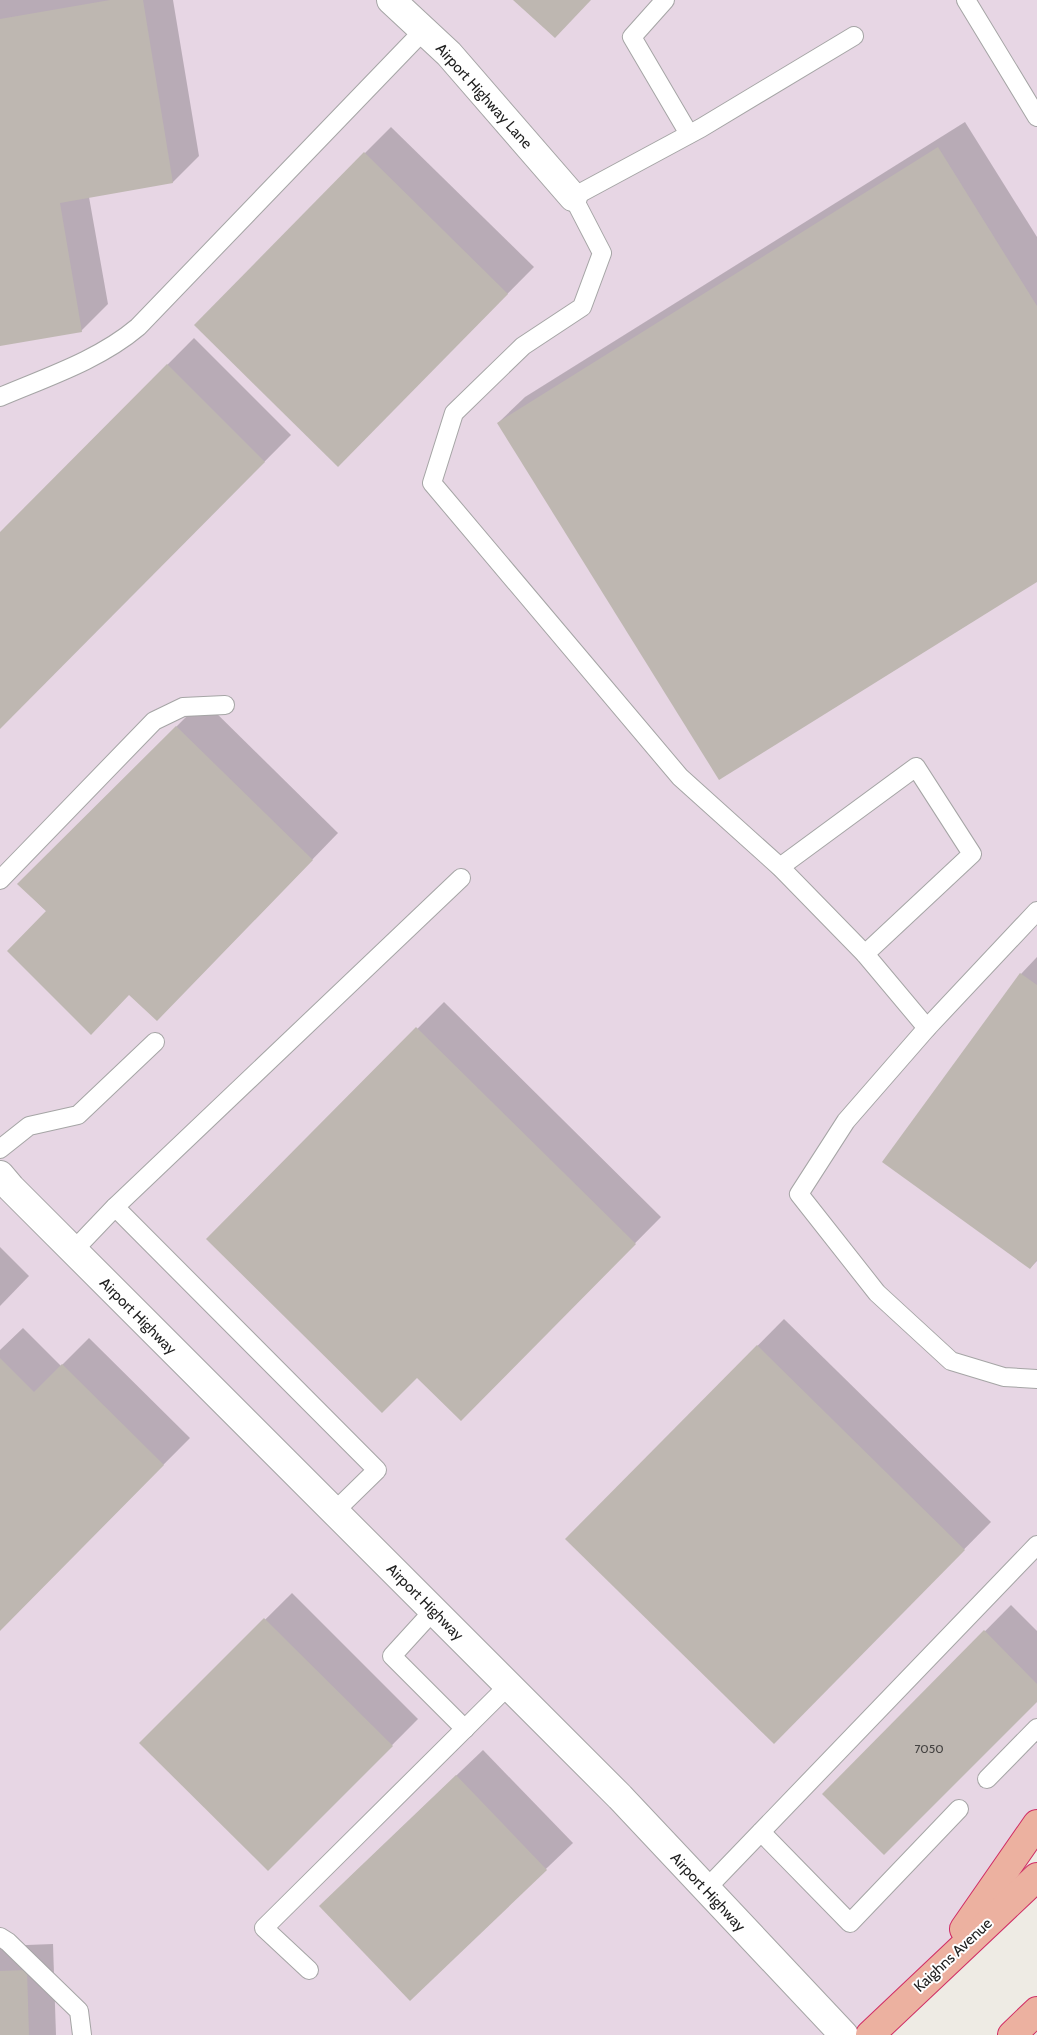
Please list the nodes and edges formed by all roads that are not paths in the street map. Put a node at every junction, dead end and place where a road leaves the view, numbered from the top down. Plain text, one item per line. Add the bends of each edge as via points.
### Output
1 (391, 0) edge
2 (665, 0) edge
3 (966, 0) edge
4 (424, 30) junction
5 (854, 36) dead end
6 (1037, 118) edge
7 (689, 134) junction
8 (573, 197) junction
9 (0, 397) edge
10 (225, 705) dead end
11 (780, 867) junction
12 (461, 878) dead end
13 (0, 880) edge
14 (1037, 911) edge
15 (865, 954) junction
16 (927, 1028) junction
17 (155, 1042) dead end
18 (0, 1149) edge
19 (0, 1175) edge
20 (115, 1207) junction
21 (73, 1251) junction
22 (1037, 1379) edge
23 (334, 1512) junction
24 (1034, 1555) edge
25 (433, 1611) junction
26 (508, 1686) junction
27 (1037, 1728) edge
28 (465, 1729) junction
29 (987, 1780) dead end
30 (959, 1809) dead end
31 (1037, 1824) edge
32 (760, 1832) junction
33 (1037, 1876) edge
34 (706, 1889) junction
35 (0, 1937) edge
36 (310, 1970) dead end
37 (932, 1975) junction
38 (82, 2035) edge
39 (844, 2035) edge
40 (870, 2035) edge

1 - 4 street, Airport Highway Lane
2 - 7 lane via 632,37
3 - 6 lane
4 - 8 street, Airport Highway Lane via 449,54
4 - 9 lane via 138,327 120,342 81,362
5 - 7 lane
7 - 8 lane
8 - 11 lane via 602,253 582,307 523,346 454,413 432,483 680,777
10 - 13 lane via 183,707 154,721
11 - 15 lane
11 - 15 lane via 916,767 972,854
12 - 20 lane
14 - 16 lane
15 - 16 lane
16 - 22 lane via 846,1121 799,1194 876,1293 951,1361 1004,1377
17 - 18 lane via 78,1115 30,1126
19 - 21 street, Airport Highway
20 - 21 lane
20 - 23 lane via 377,1470
21 - 23 street, Airport Highway
23 - 25 street, Airport Highway
24 - 32 lane
25 - 26 street, Airport Highway
25 - 28 lane via 392,1656
26 - 28 lane
26 - 34 street, Airport Highway via 620,1797
27 - 29 lane
28 - 36 lane via 264,1928
30 - 32 lane via 850,1923
31 - 37 highway
32 - 34 lane
33 - 37 highway, Kaighns Avenue
34 - 39 street, Airport Highway
35 - 38 lane via 79,2011
37 - 40 highway, Kaighns Avenue

